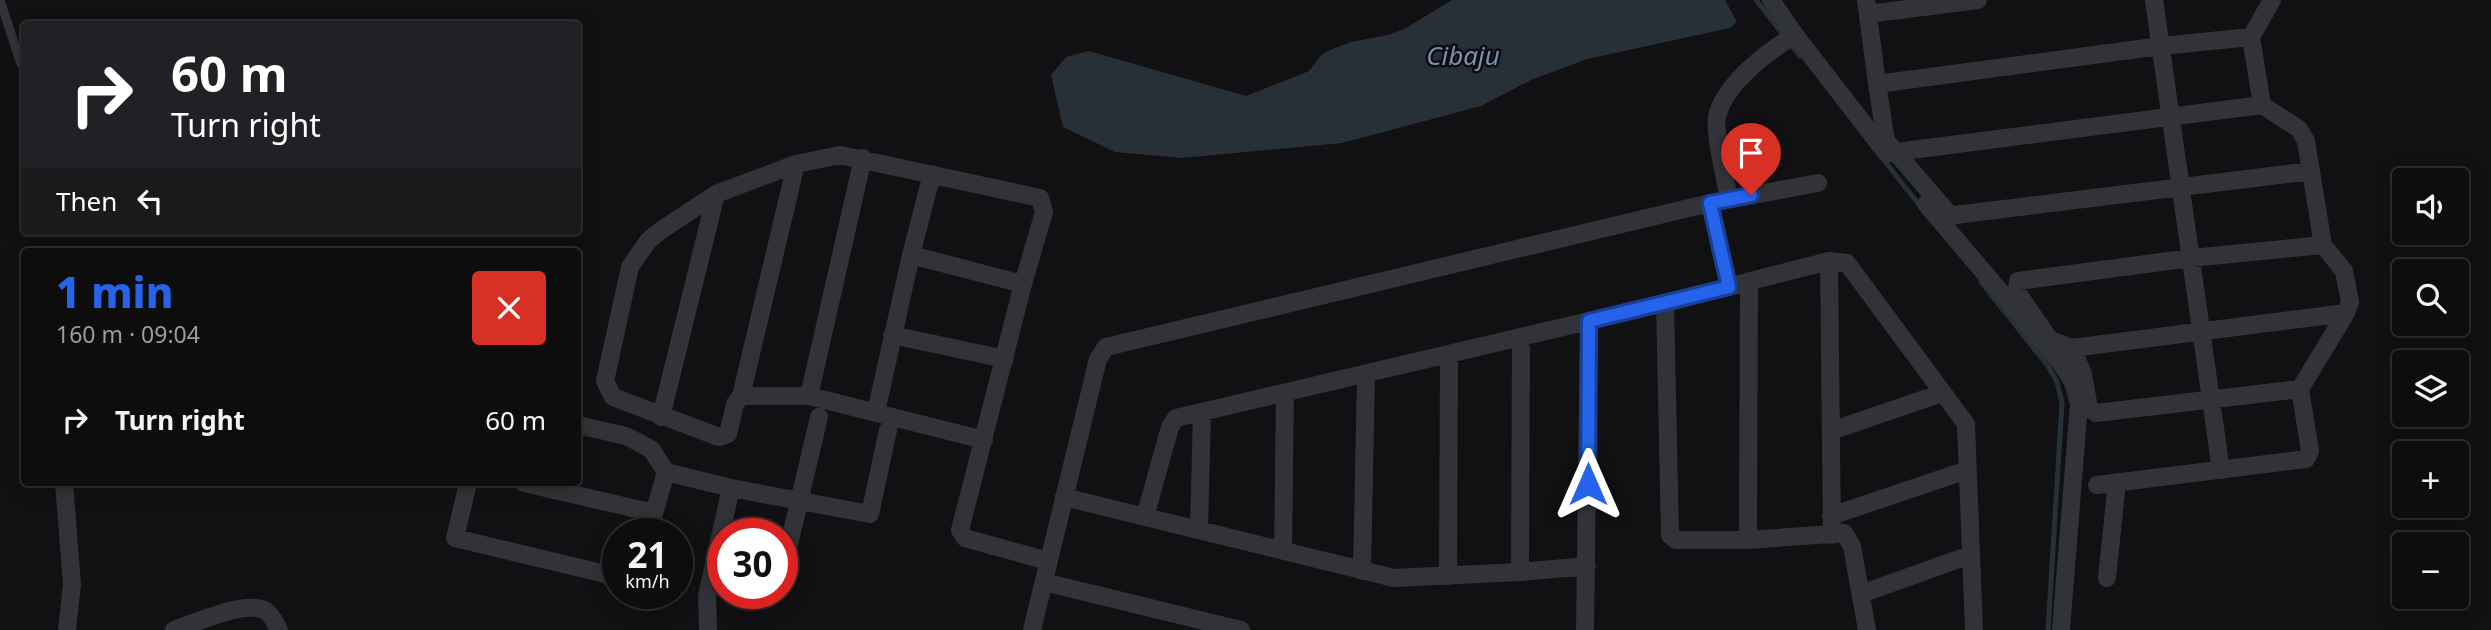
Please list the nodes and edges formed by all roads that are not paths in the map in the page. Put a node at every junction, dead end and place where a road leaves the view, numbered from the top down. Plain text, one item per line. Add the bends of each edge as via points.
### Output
1 (0, 0) edge
2 (1772, 0) edge
3 (1978, 0) edge
4 (2154, 0) edge
5 (2272, 0) edge
6 (1867, 7) edge
7 (1795, 35) junction
8 (2251, 37) junction
9 (2161, 46) junction
10 (21, 64) dead end
11 (1877, 84) junction
12 (2262, 105) junction
13 (2171, 117) junction
14 (1896, 152) junction
15 (863, 158) junction
16 (796, 164) junction
17 (2311, 171) junction
18 (932, 174) junction
19 (1818, 183) dead end
20 (2180, 188) junction
21 (716, 194) junction
22 (1728, 199) junction
23 (1710, 203) junction
24 (2323, 245) junction
25 (911, 255) junction
26 (2191, 258) junction
27 (1829, 261) junction
28 (1749, 281) junction
29 (1023, 284) junction
30 (1729, 287) junction
31 (1665, 303) junction
32 (2346, 313) junction
33 (1589, 321) junction
34 (2201, 331) junction
35 (892, 335) junction
36 (1521, 337) junction
37 (2073, 348) junction
38 (1448, 355) junction
39 (1006, 359) junction
40 (1366, 375) junction
41 (2300, 389) junction
42 (1942, 393) junction
43 (1285, 394) junction
44 (741, 396) junction
45 (809, 396) junction
46 (2211, 399) junction
47 (876, 412) junction
48 (1202, 412) junction
49 (820, 416) dead end
50 (661, 417) junction
51 (581, 426) edge
52 (888, 430) dead end
53 (1831, 431) junction
54 (984, 440) junction
55 (1967, 470) junction
56 (2221, 470) junction
57 (666, 472) junction
58 (2117, 482) junction
59 (2097, 485) dead end
60 (64, 486) edge
61 (467, 486) edge
62 (537, 486) edge
63 (731, 488) junction
64 (1064, 497) junction
65 (801, 500) junction
66 (653, 513) junction
67 (1831, 516) junction
68 (1145, 517) junction
69 (652, 518) edge
70 (796, 518) edge
71 (1199, 530) junction
72 (1832, 535) junction
73 (1748, 540) junction
74 (1283, 551) junction
75 (1970, 555) junction
76 (1048, 561) junction
77 (1587, 566) junction
78 (1362, 571) junction
79 (602, 572) edge
80 (1520, 572) junction
81 (1448, 576) junction
82 (2107, 578) dead end
83 (1044, 582) junction
84 (1861, 594) junction
85 (67, 630) edge
86 (174, 630) edge
87 (279, 630) edge
88 (708, 630) edge
89 (1032, 630) edge
90 (1241, 630) edge
91 (1585, 630) edge
92 (1867, 630) edge
93 (1974, 630) edge
94 (2061, 630) edge

1 - 10 lane
2 - 7 street
3 - 6 street
4 - 9 street
5 - 8 street
6 - 11 street
7 - 22 street via 1768,52 1737,83 1716,119
7 - 94 street via 1947,231 2073,382 2079,404
8 - 9 street
8 - 12 street
9 - 11 street
9 - 13 street
11 - 14 street via 1886,141
12 - 13 street
12 - 17 street via 2300,128
13 - 14 street
13 - 20 street
14 - 20 street via 1949,214 1955,215
15 - 16 street via 840,155
15 - 18 street
15 - 45 street
16 - 21 street
16 - 44 street
17 - 20 street
17 - 24 street
18 - 25 street
18 - 29 street via 1040,198 1044,212
19 - 22 street
20 - 26 street
21 - 50 street
21 - 50 street via 660,231 630,267 605,381 614,397
22 - 23 street
23 - 30 street
23 - 64 street via 1106,346 1098,359
24 - 26 street
24 - 32 street via 2344,271 2350,302
25 - 29 street
25 - 35 street
26 - 34 street
26 - 37 street via 2018,281 2017,292 2050,340
27 - 28 street
27 - 42 street via 1847,263
27 - 53 street
28 - 30 street
28 - 73 street
29 - 39 street
30 - 31 street
31 - 33 street
31 - 73 street via 1670,534 1676,540
32 - 34 street
32 - 41 street
33 - 36 street
33 - 77 street
34 - 37 street
34 - 46 street
35 - 39 street
35 - 47 street
36 - 38 street
36 - 80 street
37 - 46 street via 2089,408 2096,413
38 - 40 street
38 - 81 street
39 - 54 street
40 - 43 street
40 - 78 street
41 - 46 street
41 - 56 street via 2310,451 2305,459
42 - 53 street
42 - 55 street via 1966,424
43 - 48 street
43 - 74 street
44 - 45 street
44 - 50 street via 728,433 719,438
45 - 47 street
46 - 56 street
47 - 54 street
48 - 68 street via 1176,418 1170,427
48 - 71 street
49 - 65 street
51 - 57 street via 639,442 651,449
52 - 65 street via 870,514
53 - 67 street
54 - 76 street via 960,530 965,538
55 - 67 street
55 - 75 street
56 - 58 street
57 - 63 street
57 - 66 street
58 - 59 street
58 - 82 street
60 - 85 street via 72,584
61 - 79 street via 455,538
62 - 66 street
63 - 65 street
63 - 88 street via 707,596
64 - 68 street
64 - 76 street
65 - 70 street
66 - 69 street
67 - 72 street
68 - 71 street
71 - 74 street
72 - 73 street
72 - 84 street via 1844,533 1852,546
74 - 78 street
75 - 84 street
75 - 93 street
76 - 83 street
77 - 80 street
77 - 91 street
78 - 81 street via 1394,578
80 - 81 street
83 - 89 street
83 - 90 street
84 - 92 street
86 - 87 street via 243,608 265,610

